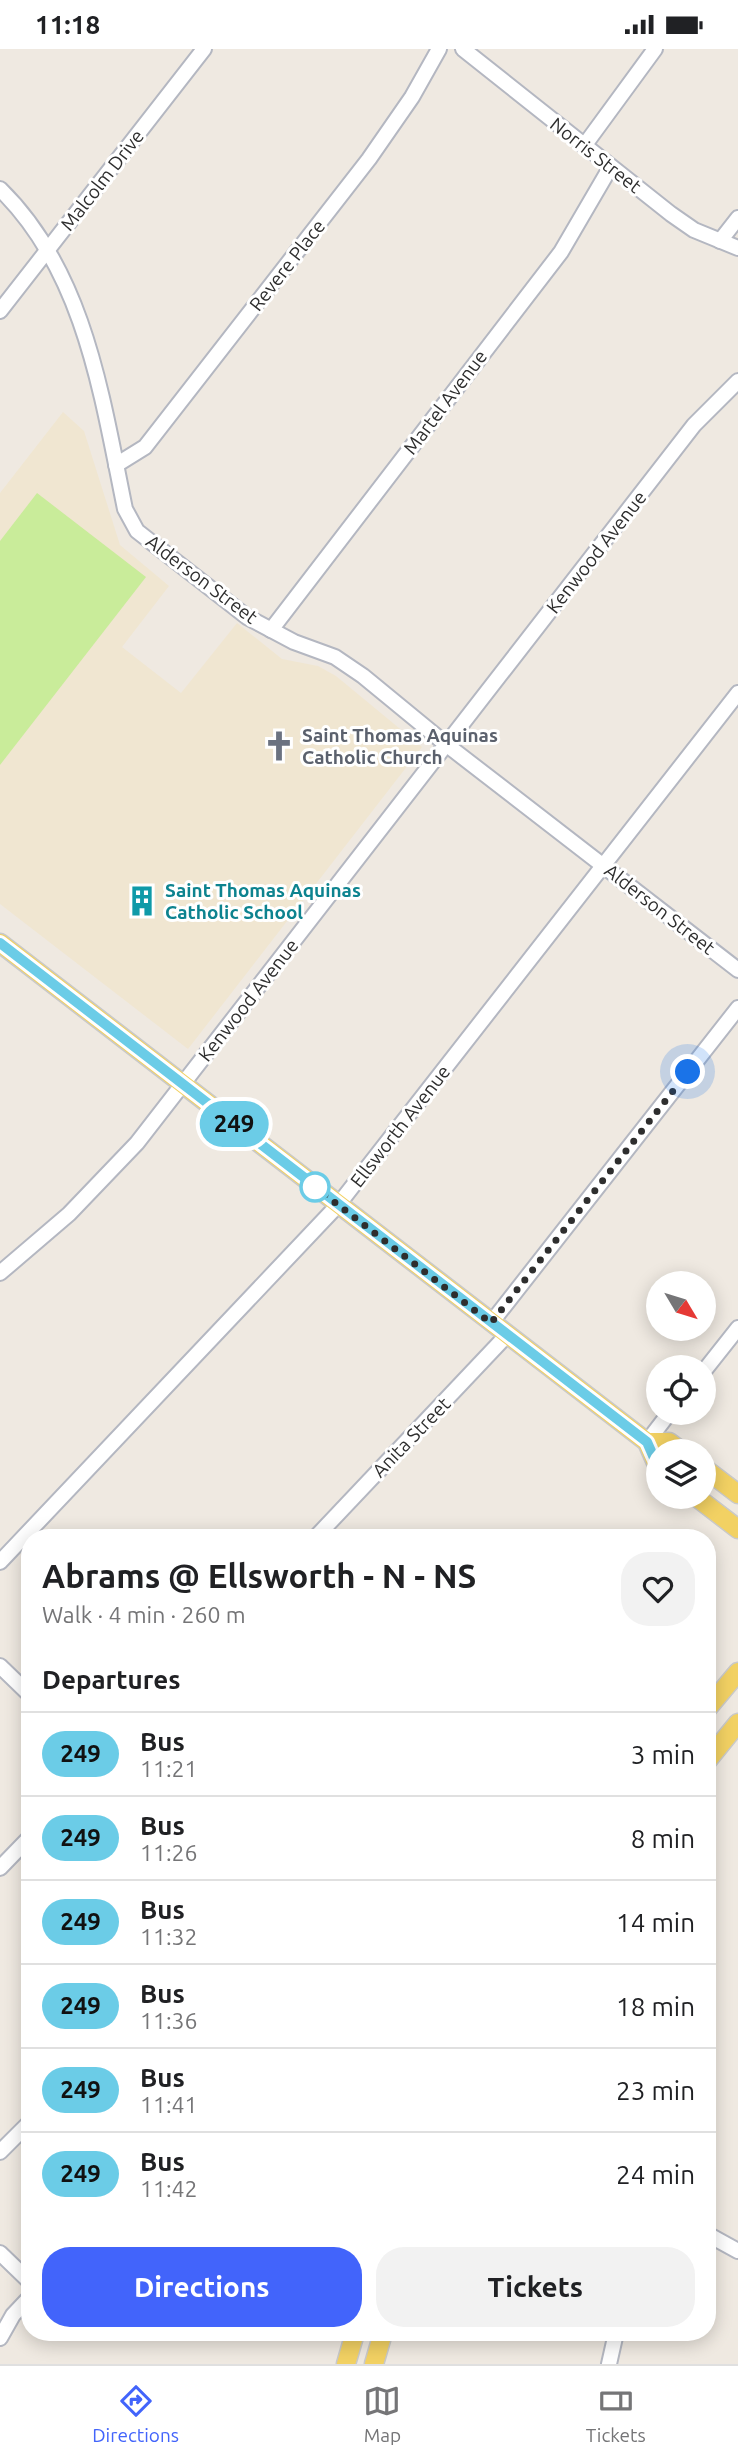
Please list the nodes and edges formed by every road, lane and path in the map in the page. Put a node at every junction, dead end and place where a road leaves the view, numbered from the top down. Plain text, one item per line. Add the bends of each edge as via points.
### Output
1 (204, 49) edge
2 (439, 49) edge
3 (463, 49) edge
4 (655, 49) edge
5 (584, 146) junction
6 (610, 168) junction
7 (0, 189) edge
8 (738, 218) edge
9 (720, 241) junction
10 (738, 248) edge
11 (48, 250) junction
12 (0, 311) edge
13 (738, 381) edge
14 (116, 465) junction
15 (271, 630) junction
16 (738, 693) edge
17 (447, 745) junction
18 (603, 864) junction
19 (0, 943) edge
20 (738, 970) edge
21 (738, 1008) edge
22 (183, 1085) junction
23 (338, 1205) junction
24 (0, 1273) edge
25 (491, 1323) junction
26 (738, 1328) edge
27 (508, 1335) junction
28 (716, 1356) edge
29 (660, 1425) edge
30 (649, 1439) edge
31 (646, 1441) edge
32 (716, 1477) edge
33 (738, 1494) edge
34 (712, 1509) edge
35 (31, 1529) edge
36 (324, 1529) edge
37 (738, 1529) edge
38 (21, 1540) edge
39 (0, 1562) edge
40 (0, 1666) edge
41 (738, 1672) edge
42 (21, 1686) edge
43 (716, 1698) edge
44 (738, 1723) edge
45 (716, 1750) edge
46 (21, 1846) edge
47 (0, 1868) edge
48 (21, 2131) edge
49 (0, 2153) edge
50 (716, 2239) edge
51 (738, 2251) edge
52 (0, 2253) edge
53 (21, 2273) edge
54 (21, 2307) edge
55 (0, 2338) edge
56 (353, 2341) edge
57 (381, 2341) edge
58 (615, 2341) edge
59 (346, 2364) edge
60 (374, 2364) edge
61 (609, 2364) edge

1 - 11 street, Malcolm Drive
2 - 14 street, Revere Place via 369,159 145,447
3 - 5 street, Norris Street
4 - 5 street
5 - 6 street, Norris Street
6 - 9 street, Norris Street via 694,230
6 - 15 street, Martel Avenue via 561,252
7 - 11 street, Alderson Street via 29,219
8 - 9 street
9 - 10 street, Norris Street
11 - 12 street, Malcolm Drive
11 - 14 street, Alderson Street via 79,318
13 - 17 street, Kenwood Avenue via 694,425
14 - 15 street, Alderson Street via 125,509 137,531 247,617
15 - 17 street, Alderson Street via 344,663
16 - 18 street, Ellsworth Avenue
17 - 18 street, Alderson Street
17 - 22 street, Kenwood Avenue
18 - 20 street, Alderson Street
18 - 23 street, Ellsworth Avenue
19 - 22 main road
21 - 25 street
22 - 23 main road
22 - 24 street, Kenwood Avenue via 137,1143 83,1199
23 - 25 main road
23 - 35 street, Ellsworth Avenue
25 - 27 main road
26 - 28 street
27 - 31 main road
27 - 36 street, Anita Street
29 - 30 street
32 - 33 main road
34 - 37 main road
38 - 39 street, Ellsworth Avenue
40 - 42 street
41 - 43 main road
44 - 45 main road
46 - 47 street
48 - 49 street
50 - 51 street
52 - 53 street
54 - 55 street
56 - 59 main road
57 - 60 main road
58 - 61 street

